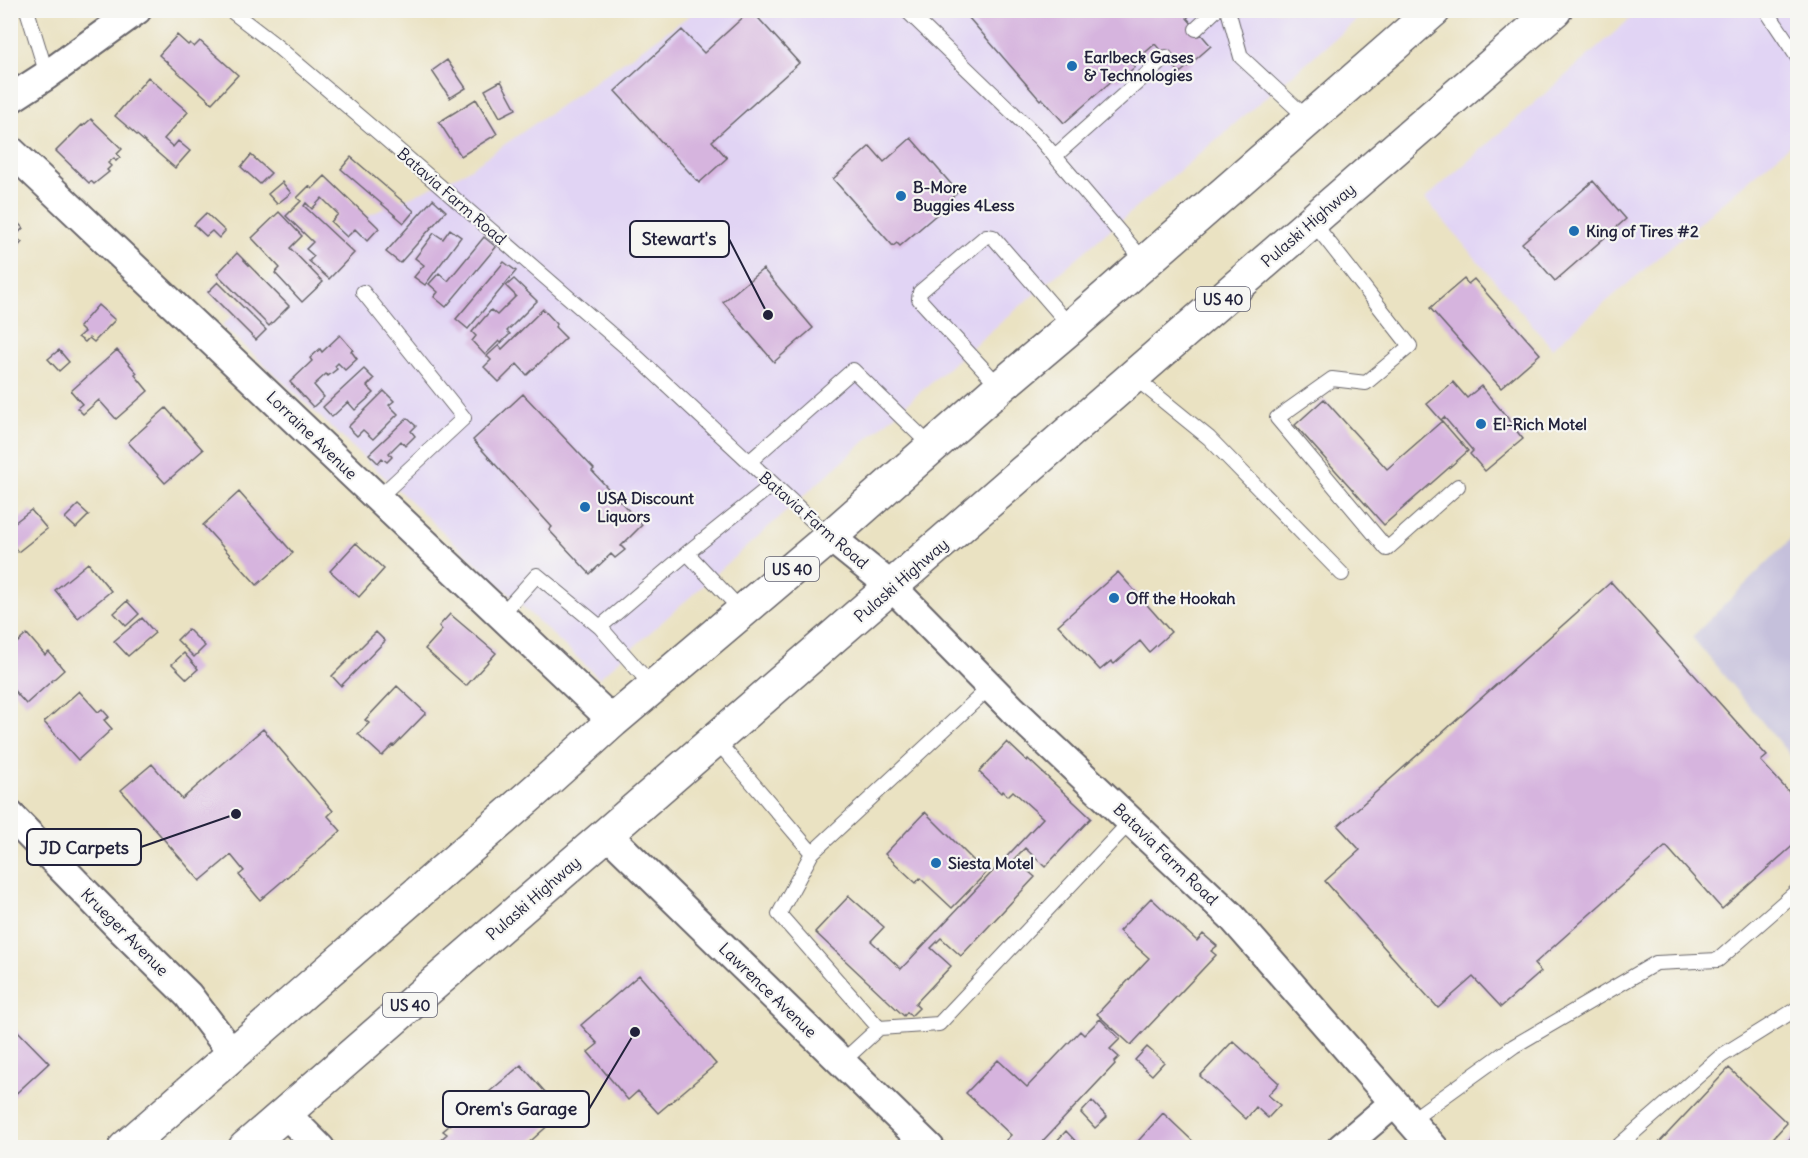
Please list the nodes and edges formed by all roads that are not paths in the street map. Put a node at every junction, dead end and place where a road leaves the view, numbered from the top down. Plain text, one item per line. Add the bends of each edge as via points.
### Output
1 (27, 10) edge
2 (137, 10) edge
3 (230, 10) edge
4 (906, 10) edge
5 (1216, 10) edge
6 (1228, 10) edge
7 (1434, 10) edge
8 (1555, 10) edge
9 (1766, 10) edge
10 (1196, 29) dead end
11 (1166, 57) dead end
12 (1797, 58) edge
13 (47, 75) junction
14 (10, 99) edge
15 (1308, 119) junction
16 (10, 150) edge
17 (1055, 156) junction
18 (1312, 221) junction
19 (1145, 262) junction
20 (363, 292) dead end
21 (1071, 327) junction
22 (1134, 376) junction
23 (1000, 387) junction
24 (932, 447) junction
25 (749, 462) junction
26 (773, 484) junction
27 (1458, 486) dead end
28 (378, 498) junction
29 (830, 537) junction
30 (687, 553) junction
31 (1342, 574) dead end
32 (892, 587) junction
33 (742, 611) junction
34 (501, 615) junction
35 (600, 627) junction
36 (653, 687) junction
37 (990, 687) junction
38 (613, 721) junction
39 (716, 740) junction
40 (10, 815) edge
41 (1131, 820) junction
42 (606, 833) junction
43 (812, 853) junction
44 (1797, 890) edge
45 (1797, 1008) edge
46 (879, 1028) junction
47 (233, 1054) junction
48 (842, 1062) junction
49 (1402, 1112) junction
50 (285, 1113) junction
51 (125, 1148) edge
52 (245, 1148) edge
53 (321, 1148) edge
54 (930, 1148) edge
55 (1341, 1148) edge
56 (1434, 1148) edge
57 (1617, 1148) edge

1 - 13 lane
2 - 13 street
3 - 25 lane, Batavia Farm Road via 635,355
4 - 17 lane
5 - 10 lane
6 - 15 lane via 1241,57
7 - 15 highway, US 40
8 - 18 highway, Pulaski Highway / US 40
9 - 12 lane
11 - 17 lane
13 - 14 street
15 - 19 highway, US 40
16 - 28 street, Lorraine Avenue
17 - 19 lane
18 - 22 highway, Pulaski Highway / US 40
18 - 27 lane via 1410,346 1366,383 1332,379 1277,418 1387,549
19 - 21 highway, US 40
20 - 28 lane via 464,418
21 - 23 highway, US 40
21 - 23 lane via 993,237 986,236 920,292 919,299
22 - 31 lane via 1209,438
22 - 32 highway, Pulaski Highway / US 40
23 - 24 highway, US 40
24 - 25 lane via 853,370
24 - 29 highway, US 40
25 - 26 lane, Batavia Farm Road
26 - 29 lane, Batavia Farm Road
26 - 30 lane
28 - 34 street, Lorraine Avenue
29 - 32 street, Batavia Farm Road
29 - 33 highway, US 40
30 - 33 lane
30 - 35 lane
32 - 37 street, Batavia Farm Road
32 - 39 highway, Pulaski Highway / US 40
33 - 36 highway, US 40
34 - 35 lane via 537,575
34 - 38 street, Lorraine Avenue
35 - 36 lane
36 - 38 highway, US 40
37 - 41 street, Batavia Farm Road
37 - 43 lane
38 - 47 highway, US 40
39 - 42 highway, Pulaski Highway / US 40
39 - 43 lane
40 - 47 street, Krueger Avenue via 188,995
41 - 46 lane via 939,1024
41 - 49 street, Batavia Farm Road via 1230,916
42 - 48 street, Lawrence Avenue
42 - 50 highway, Pulaski Highway / US 40
43 - 46 lane via 779,914
44 - 49 lane via 1718,960 1656,963
45 - 57 lane via 1721,1056
46 - 48 lane
47 - 51 highway, US 40
48 - 54 street, Lawrence Avenue
49 - 55 street
49 - 56 street, Batavia Farm Road
50 - 52 highway, Pulaski Highway / US 40
50 - 53 street

